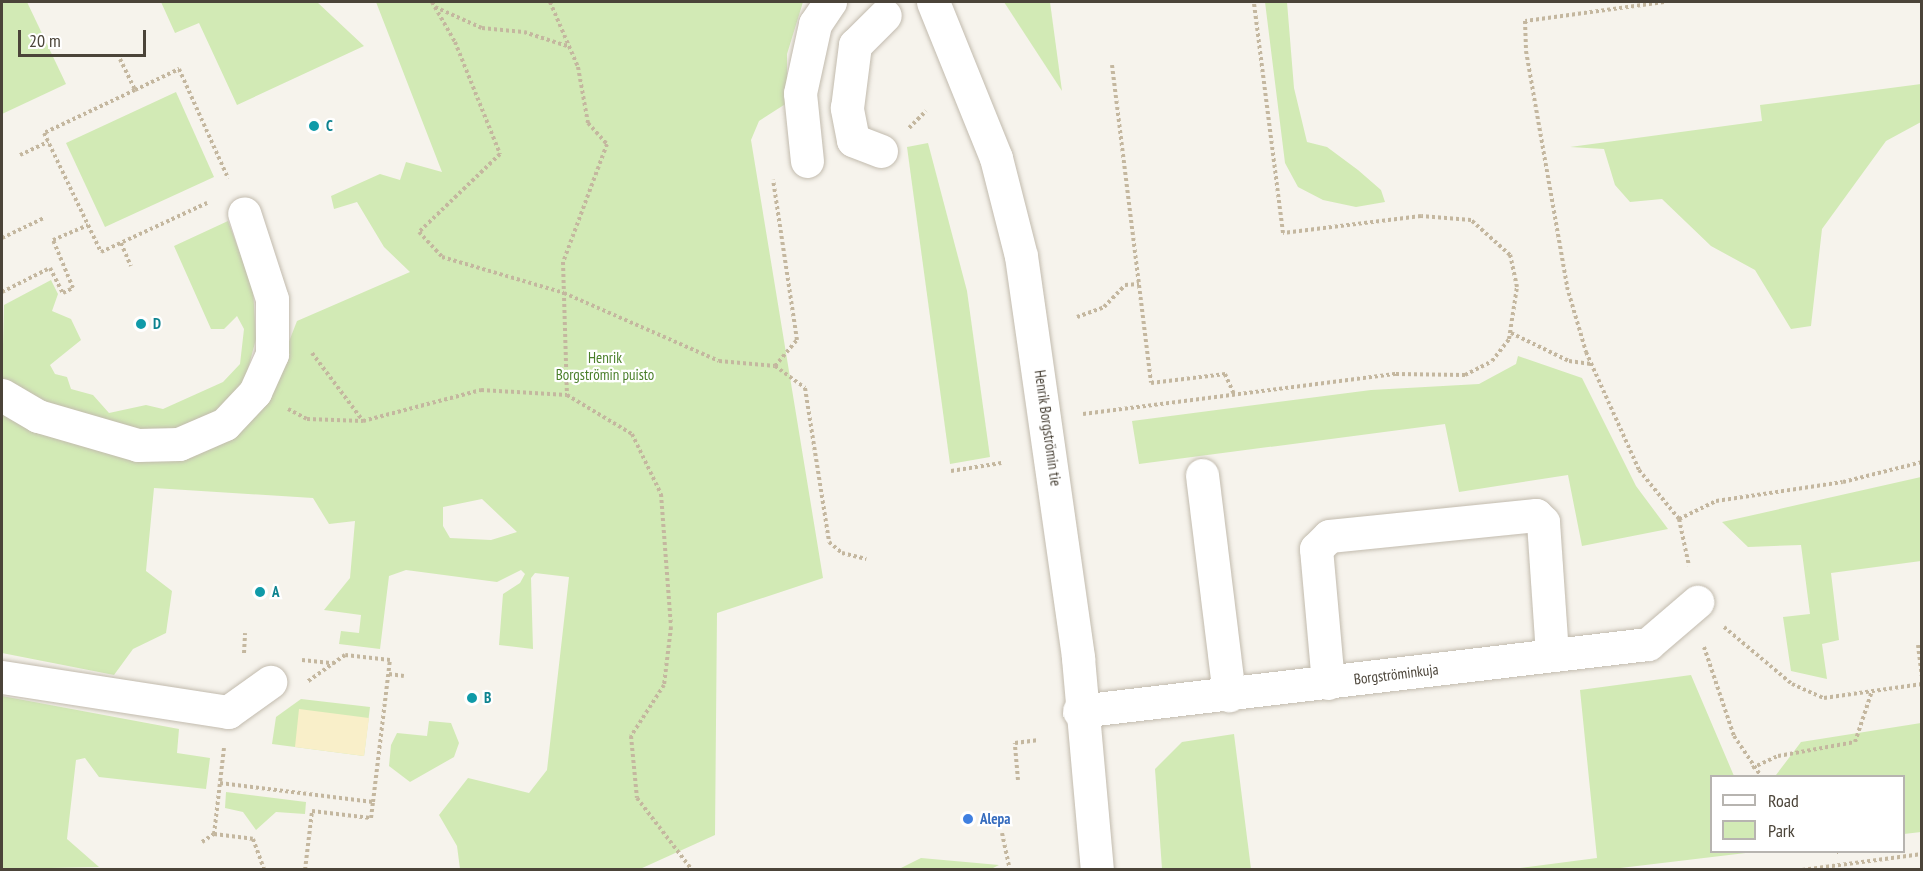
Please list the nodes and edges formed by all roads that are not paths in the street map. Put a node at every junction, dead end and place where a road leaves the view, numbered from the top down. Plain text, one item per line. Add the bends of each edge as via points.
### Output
1 (830, 2) edge
2 (933, 2) edge
3 (885, 15) dead end
4 (880, 151) dead end
5 (807, 161) dead end
6 (239, 202) road end
7 (2, 395) edge
8 (1202, 475) dead end
9 (1697, 602) road end
10 (1552, 655) junction
11 (2, 677) edge
12 (270, 682) dead end
13 (1328, 683) junction
14 (1229, 695) junction
15 (1079, 711) junction
16 (1096, 870) edge

1 - 5 street via 815,24 800,93
2 - 15 street, Henrik Borgströmin tie via 996,158 1021,256 1078,658
3 - 4 street via 855,45 847,99 854,140
6 - 7 street via 272,299 272,354 255,392 225,424 179,444 138,445 38,416
8 - 14 street
9 - 10 street, Borgströminkuja via 1648,644
10 - 13 street, Borgströminkuja
10 - 13 street via 1543,522 1536,515 1329,536 1316,549
11 - 12 street via 228,712
13 - 14 street, Borgströminkuja
14 - 15 street, Borgströminkuja
15 - 16 street, Henrik Borgströmin tie

